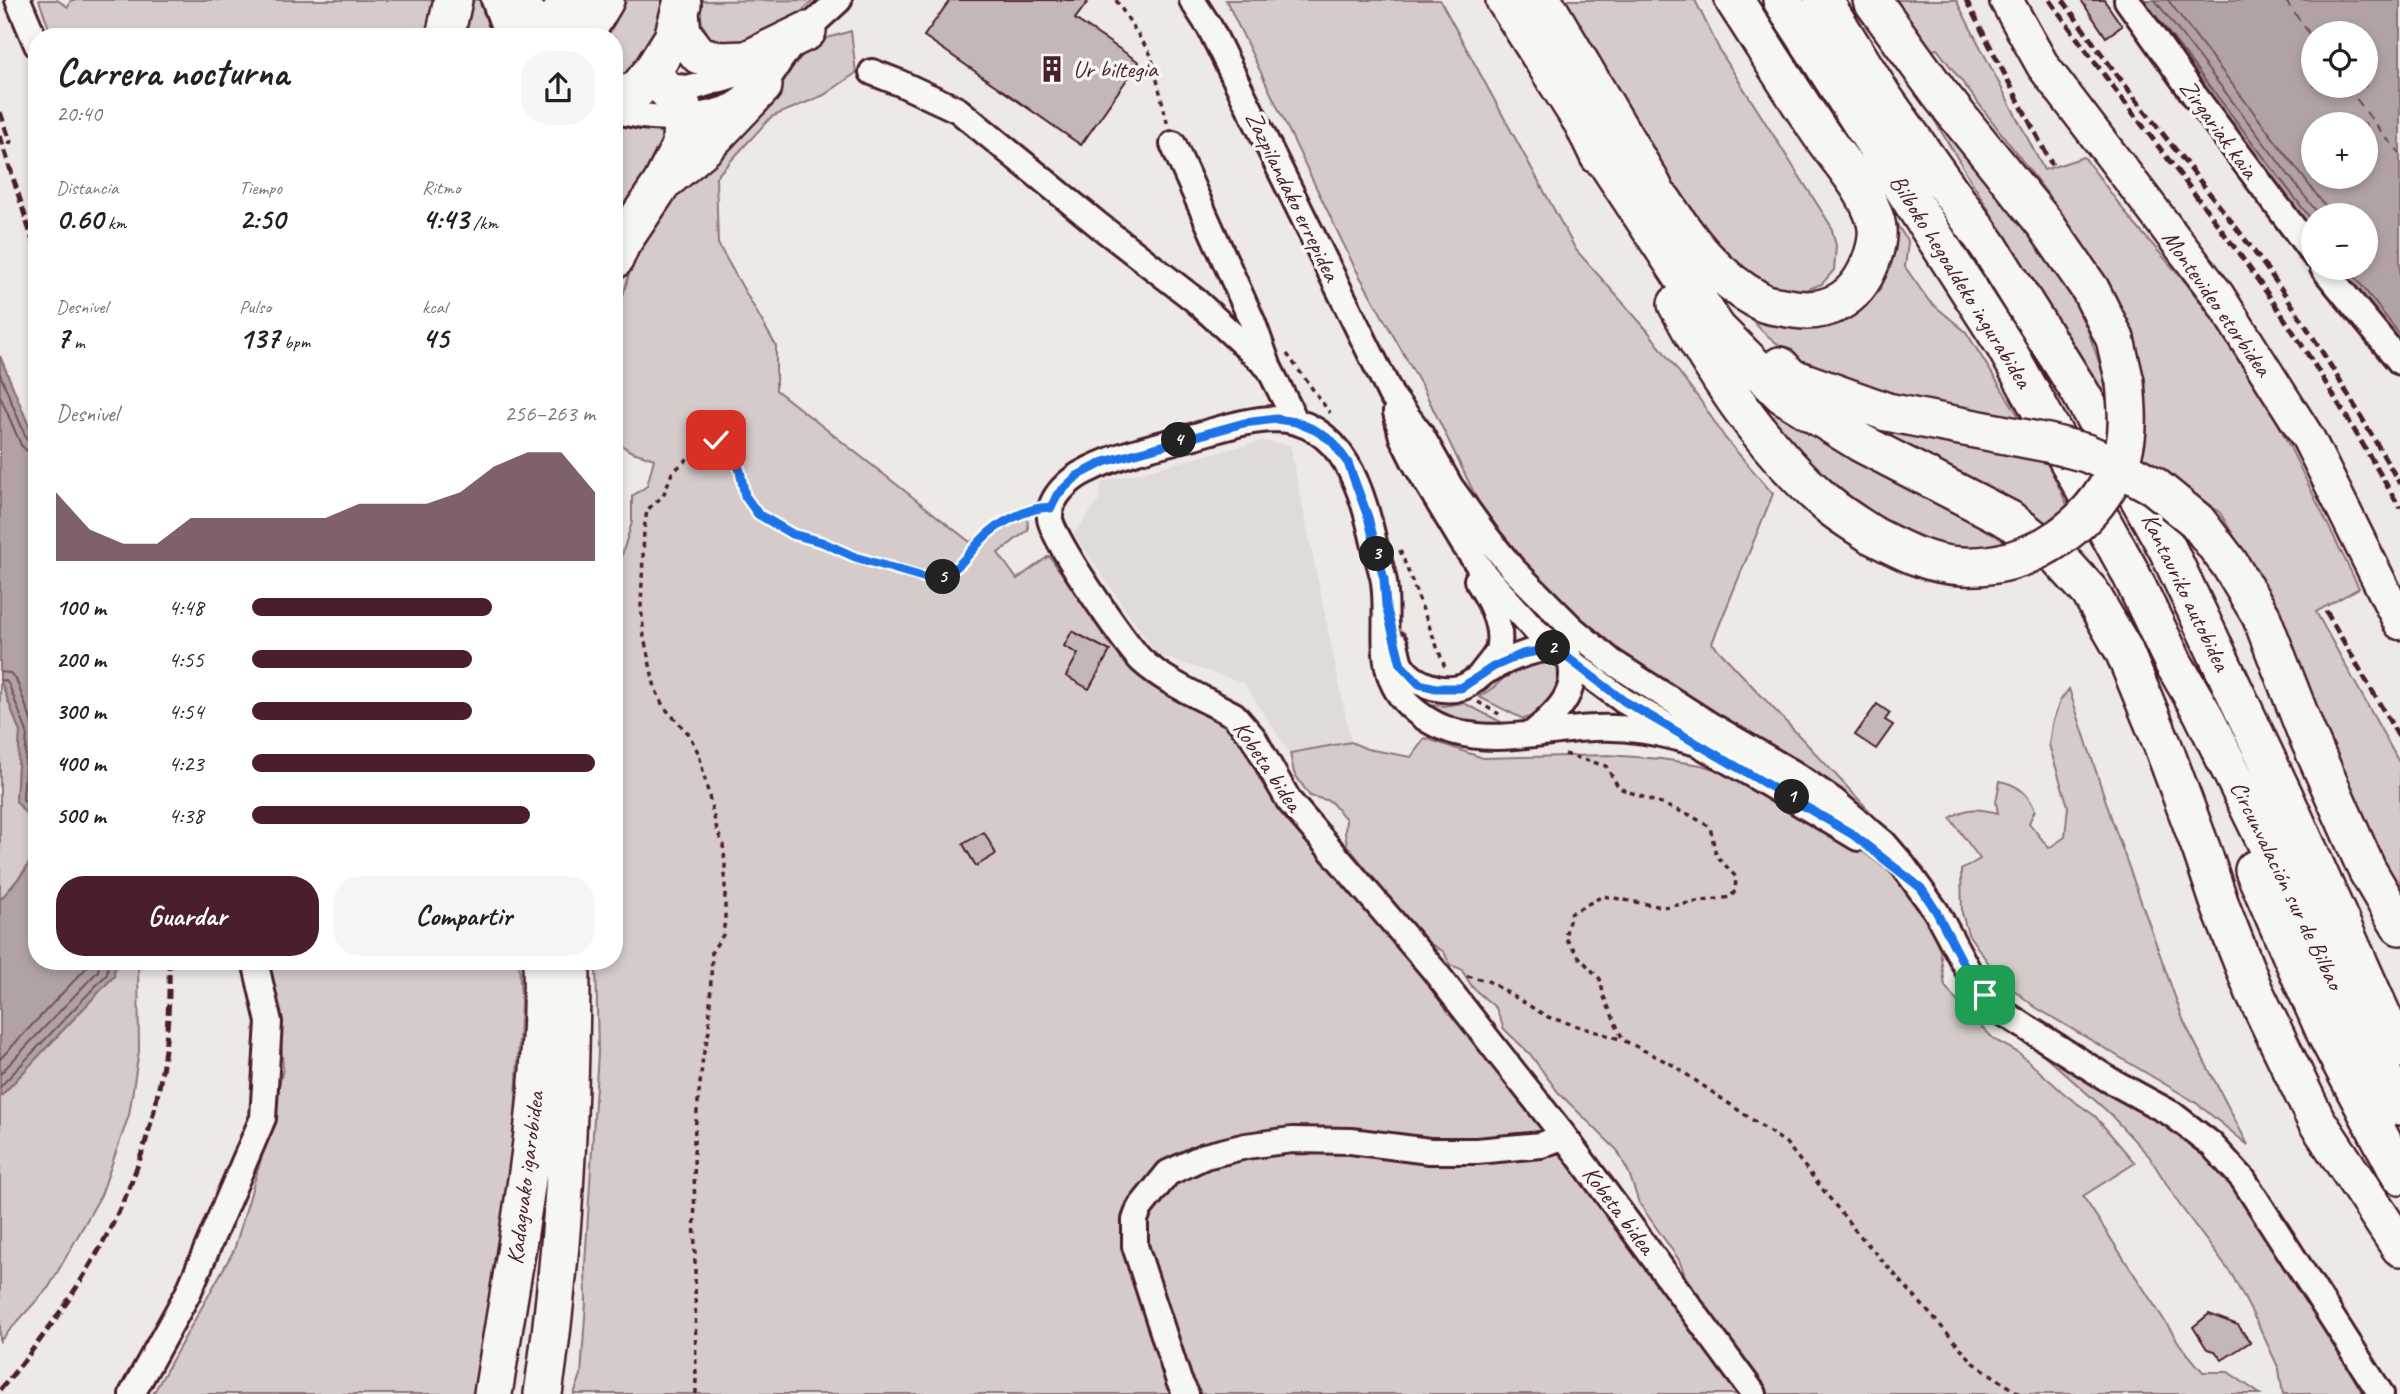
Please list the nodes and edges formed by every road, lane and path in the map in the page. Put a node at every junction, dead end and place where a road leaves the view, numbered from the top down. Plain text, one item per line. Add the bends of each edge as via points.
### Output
1 (18, 0) edge
2 (453, 0) edge
3 (494, 0) edge
4 (514, 0) edge
5 (839, 0) edge
6 (1116, 0) edge
7 (1192, 0) edge
8 (1505, 0) edge
9 (1543, 0) edge
10 (1734, 0) edge
11 (1782, 0) edge
12 (1823, 0) edge
13 (1872, 0) edge
14 (2006, 0) edge
15 (2127, 0) edge
16 (682, 7) edge
17 (559, 19) edge
18 (30, 28) edge
19 (447, 28) edge
20 (796, 42) junction
21 (872, 72) dead end
22 (762, 86) junction
23 (633, 87) edge
24 (623, 112) edge
25 (683, 116) junction
26 (1588, 134) junction
27 (1173, 144) joint
28 (662, 183) junction
29 (1651, 183) junction
30 (2301, 238) edge
31 (623, 241) edge
32 (2333, 280) edge
33 (2400, 362) edge
34 (1269, 368) junction
35 (2080, 392) joint
36 (1391, 395) junction
37 (1296, 422) junction
38 (1051, 508) junction
39 (1444, 513) junction
40 (1500, 553) junction
41 (2129, 570) joint
42 (1386, 606) junction
43 (2400, 623) edge
44 (1564, 652) junction
45 (2174, 664) junction
46 (1481, 675) junction
47 (1468, 697) dead end
48 (1502, 716) dead end
49 (1533, 733) junction
50 (1702, 734) junction
51 (1559, 752) dead end
52 (2284, 796) junction
53 (2202, 851) junction
54 (2400, 926) edge
55 (1433, 969) junction
56 (258, 970) edge
57 (542, 970) edge
58 (571, 970) edge
59 (2400, 991) edge
60 (1623, 1040) junction
61 (2400, 1048) edge
62 (2400, 1106) edge
63 (1564, 1136) junction
64 (2400, 1177) edge
65 (2400, 1247) edge
66 (132, 1394) edge
67 (493, 1394) edge
68 (543, 1394) edge
69 (696, 1394) edge
70 (1186, 1394) edge
71 (1754, 1394) edge
72 (2020, 1394) edge
73 (2381, 1394) edge

1 - 18 street
2 - 19 highway
3 - 17 street via 502,22
4 - 17 highway
5 - 20 street
6 - 27 path via 1151,55
7 - 36 street, Zazpilandako errepidea
8 - 26 highway
9 - 29 highway
10 - 29 highway via 1861,190 1876,221 1877,244 1865,278 1847,298 1823,310 1798,311 1760,302 1721,275 1690,242
11 - 41 highway, Bilboko hegoaldeko ingurabidea via 2005,346
12 - 35 highway, Bilboko hegoaldeko ingurabidea via 1883,97 1988,245
13 - 26 highway, bridge via 2090,289 2120,360 2126,437 2108,486 2088,513 2049,545 2025,557 1962,566 1915,557 1825,503 1780,459 1704,355
14 - 43 main road, Montevideo etorbidea via 2043,66 2217,295 2308,438
15 - 30 street, Zirgariak kaia
16 - 20 highway via 682,33 699,55 720,61 747,60
16 - 23 highway via 673,38
20 - 22 street
20 - 23 street via 764,66 692,88
21 - 34 street via 958,110 1195,300
22 - 25 street via 731,108
22 - 28 highway via 705,147
23 - 25 highway via 682,106
24 - 25 street
25 - 28 highway via 681,145
26 - 53 highway via 1717,329 1783,394 1861,443 2010,520 2059,558 2090,592 2124,651
27 - 34 street
28 - 31 highway
29 - 54 highway, bridge via 1688,256 1723,304 1790,377 1887,412 2086,453 2154,486 2197,521 2261,616 2362,858
32 - 33 street
34 - 37 street
35 - 52 highway, Kantauriko autobidea via 2168,550
36 - 39 street via 1402,437
36 - 40 street
37 - 38 street via 1244,423 1104,462 1077,476 1057,495
37 - 42 street via 1332,441 1348,463 1368,517
38 - 55 street, Kobeta bidea via 1049,519 1061,546 1135,653 1158,673 1243,723 1289,801
38 - 69 path via 1042,506 990,532 953,570 926,578 792,534 758,514 745,496 732,450 716,440 706,442 672,472 663,496 647,510 641,607 644,638 663,706 688,733 699,754 723,845 725,873 724,927 712,951 709,1031 694,1139
39 - 44 street via 1485,575 1536,631
39 - 46 street via 1499,628 1498,652
40 - 44 street via 1505,580 1556,632
40 - 50 street via 1544,602
41 - 45 highway, Kantauriko autobidea
42 - 46 street via 1401,665 1419,684 1461,688
42 - 49 street via 1384,638 1390,672 1400,697 1422,717 1455,734
44 - 46 street via 1522,654
44 - 49 street via 1572,681 1564,703
44 - 50 street via 1624,701
45 - 62 highway, Circunvalación sur de Bilbao
45 - 64 highway via 2190,716 2280,932 2327,1036
47 - 48 path
49 - 50 street via 1623,728
50 - 73 street via 1852,834 1921,888 1970,976 1999,1010 2172,1114 2211,1144 2243,1179
51 - 60 path via 1606,766 1619,788 1710,827 1716,855 1736,877 1731,897 1663,907 1603,896 1571,913 1565,937 1600,979
52 - 59 highway
52 - 61 highway
53 - 64 highway via 2304,1044 2342,1103
53 - 65 highway via 2254,991 2316,1120
55 - 60 path via 1488,981 1548,1017
55 - 63 street, Kobeta bidea
56 - 66 street via 269,1022 263,1118 188,1293
57 - 67 highway, Kadaguako igarobidea via 534,1123
58 - 68 highway, Kadaguako igarobidea via 565,1170
60 - 72 path via 1673,1065 1786,1143 1854,1229 1975,1363
63 - 70 street via 1541,1145 1477,1151 1292,1140 1205,1156 1168,1173 1139,1209 1135,1246
63 - 71 street, Kobeta bidea

